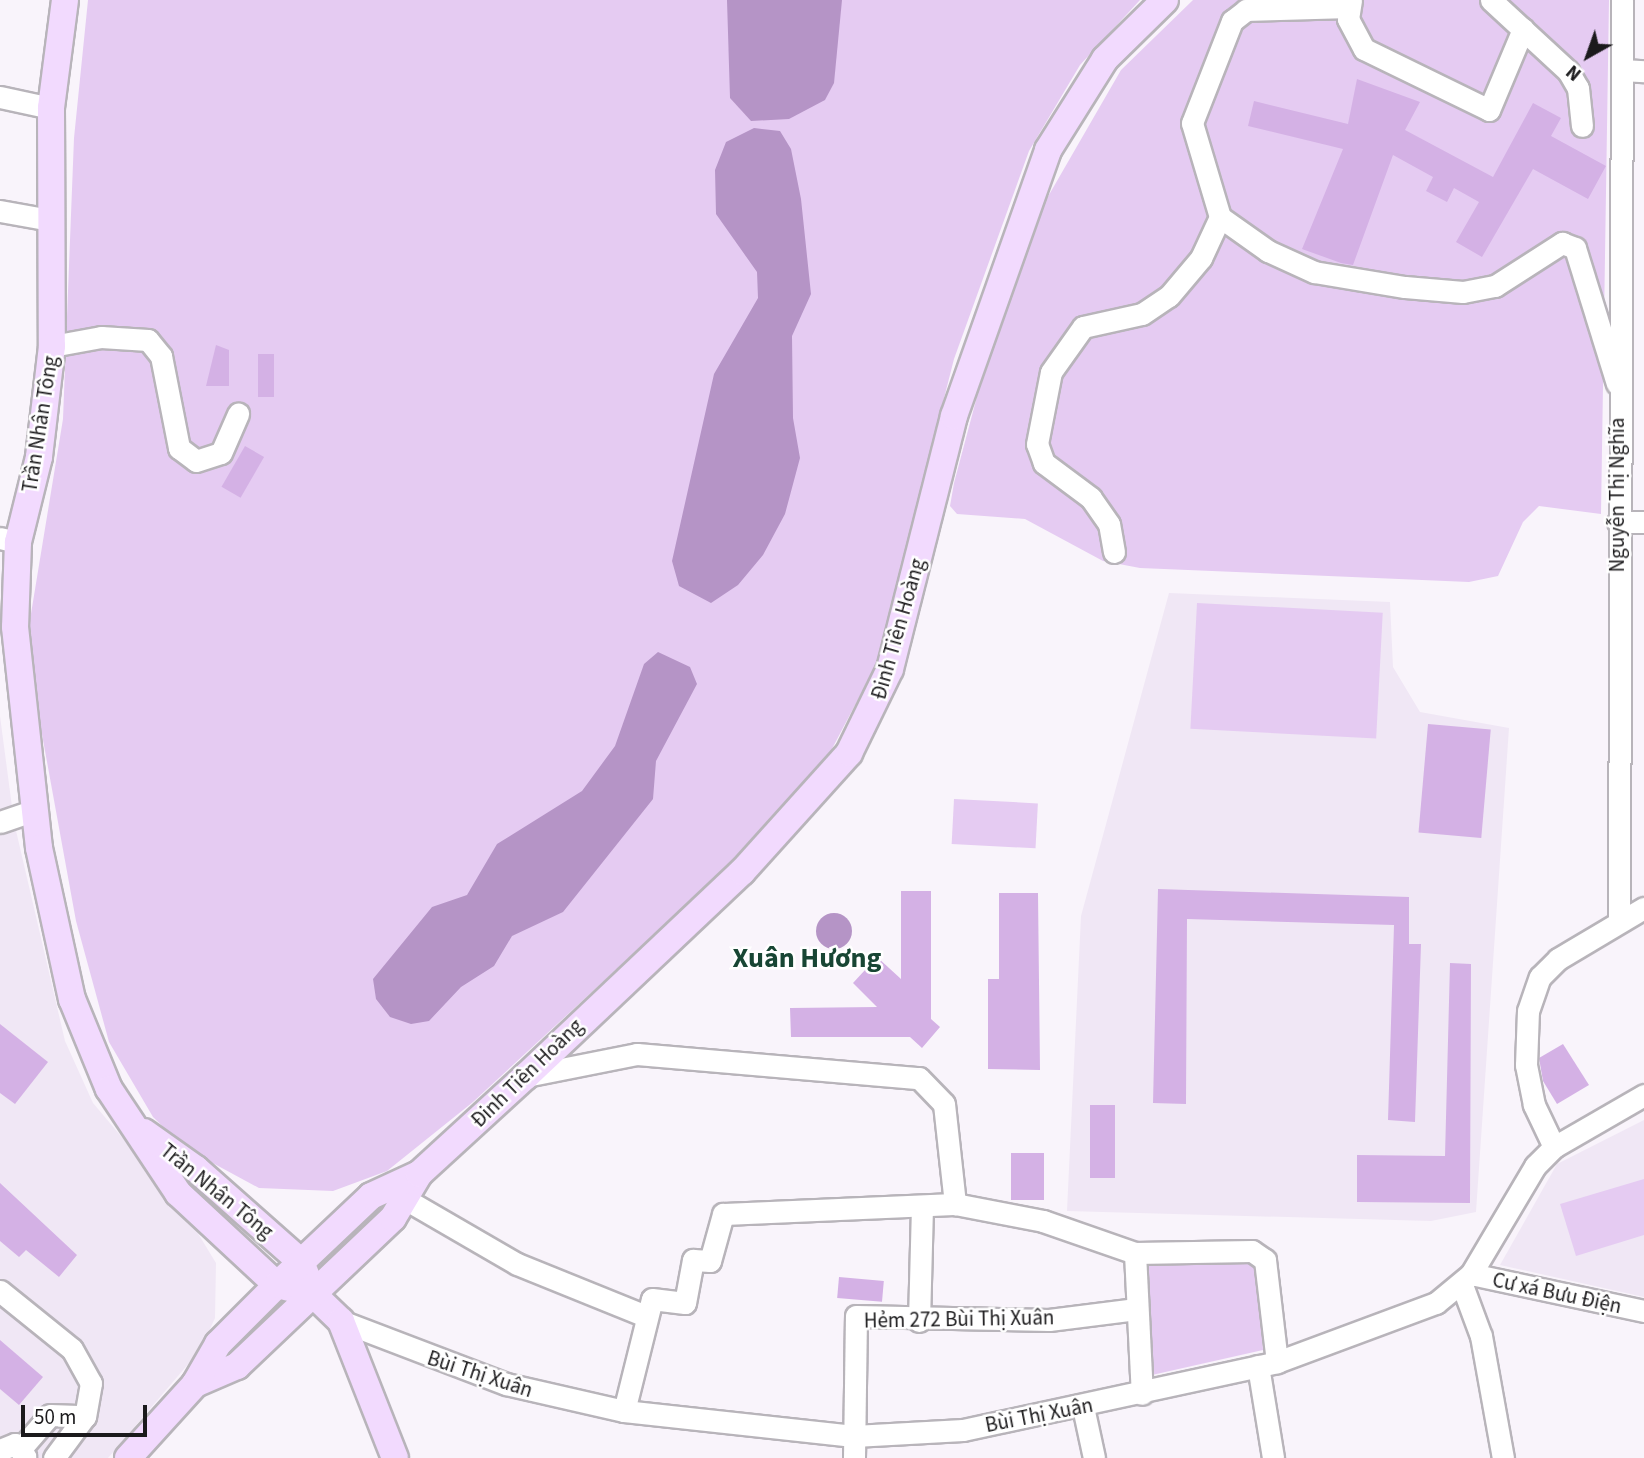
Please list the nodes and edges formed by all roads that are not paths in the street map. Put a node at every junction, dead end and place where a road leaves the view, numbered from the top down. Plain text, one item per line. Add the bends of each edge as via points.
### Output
1 (65, 0) edge
2 (1165, 0) edge
3 (1491, 0) edge
4 (1622, 0) edge
5 (1349, 4) edge
6 (1523, 29) junction
7 (1622, 70) junction
8 (1644, 71) edge
9 (0, 97) edge
10 (51, 108) junction
11 (1582, 126) dead end
12 (1622, 201) junction
13 (1644, 202) edge
14 (0, 211) edge
15 (1220, 217) junction
16 (50, 220) junction
17 (52, 345) junction
18 (1617, 384) junction
19 (238, 414) dead end
20 (1618, 522) junction
21 (1644, 522) edge
22 (9, 540) edge
23 (1114, 552) dead end
24 (34, 810) junction
25 (0, 822) edge
26 (1644, 908) edge
27 (1619, 920) junction
28 (526, 1076) junction
29 (1644, 1095) edge
30 (131, 1124) junction
31 (1554, 1147) junction
32 (419, 1174) junction
33 (405, 1199) junction
34 (955, 1204) junction
35 (922, 1207) junction
36 (1135, 1253) junction
37 (301, 1262) junction
38 (1467, 1279) junction
39 (277, 1285) junction
40 (0, 1291) edge
41 (313, 1294) junction
42 (1136, 1309) junction
43 (1644, 1311) edge
44 (646, 1316) junction
45 (341, 1321) junction
46 (919, 1321) junction
47 (1267, 1364) junction
48 (195, 1384) junction
49 (1142, 1394) junction
50 (1083, 1407) junction
51 (624, 1411) junction
52 (85, 1416) junction
53 (854, 1436) junction
54 (0, 1450) edge
55 (23, 1452) edge
56 (54, 1458) edge
57 (128, 1458) edge
58 (394, 1458) edge
59 (854, 1458) edge
60 (1094, 1458) edge
61 (1273, 1458) edge
62 (1503, 1458) edge

1 - 10 main road, Trần Nhân Tông
2 - 28 main road, Đinh Tiên Hoàng via 1086,85 1043,162 954,415 890,669 849,753 742,872
3 - 6 street
4 - 7 street, Nguyễn Thị Nghĩa
5 - 6 street via 1352,32 1364,49 1489,110
5 - 15 street via 1246,10 1232,21 1192,123
6 - 11 street via 1578,88
7 - 8 street
7 - 12 street, Nguyễn Thị Nghĩa
9 - 10 street
10 - 16 main road, Trần Nhân Tông
12 - 13 street
12 - 18 street, Nguyễn Thị Nghĩa
14 - 16 street
15 - 18 street via 1268,251 1314,272 1405,287 1463,292 1495,286 1562,243 1575,248
15 - 23 street via 1201,258 1169,296 1143,314 1083,327 1051,372 1037,444 1044,463 1091,498 1109,524
16 - 17 main road, Trần Nhân Tông
17 - 19 street via 101,337 148,340 161,356 180,448 196,461 221,453
17 - 22 main road, Trần Nhân Tông via 39,457
18 - 20 street, Nguyễn Thị Nghĩa
20 - 21 street
20 - 27 street, Nguyễn Thị Nghĩa
22 - 24 main road, Trần Nhân Tông
24 - 25 street
24 - 30 main road, Trần Nhân Tông via 72,999 90,1050
26 - 27 street
27 - 31 street via 1549,968 1528,1011 1526,1065 1534,1105
28 - 32 main road, Đinh Tiên Hoàng
28 - 34 street via 637,1054 919,1078 944,1104
29 - 31 street, Bùi Thị Xuân
30 - 37 main road, Trần Nhân Tông via 197,1169
30 - 39 main road, Trần Nhân Tông via 178,1193
31 - 38 street, Bùi Thị Xuân via 1519,1189
32 - 33 main road, Đinh Tiên Hoàng
32 - 37 main road, Đinh Tiên Hoàng via 371,1196
33 - 41 main road, Đinh Tiên Hoàng via 393,1218
33 - 44 street via 517,1264
34 - 35 street
34 - 36 street via 1043,1221
35 - 44 street via 723,1214 710,1262 693,1260 685,1303 653,1299
35 - 46 street
36 - 42 street
36 - 47 street via 1252,1251 1265,1260
37 - 39 main road, Đinh Tiên Hoàng
37 - 41 main road
38 - 43 street, Cư xá Bưu Điện
38 - 47 street, Bùi Thị Xuân via 1436,1303
38 - 62 street
39 - 41 main road
39 - 48 main road, Đinh Tiên Hoàng via 218,1344
40 - 52 street via 80,1358 91,1383
41 - 45 main road
41 - 48 main road, Đinh Tiên Hoàng via 237,1366
42 - 46 street, Hẻm 272 Bùi Thị Xuân via 1049,1320
42 - 49 street
44 - 51 street
45 - 51 street, Bùi Thị Xuân via 506,1384
45 - 58 main road
46 - 53 street, Hẻm 272 Bùi Thị Xuân via 856,1316
47 - 49 street, Bùi Thị Xuân
47 - 61 street
48 - 57 main road
49 - 50 street, Bùi Thị Xuân
50 - 53 street, Bùi Thị Xuân via 963,1430
50 - 60 street
51 - 53 street, Bùi Thị Xuân
52 - 55 street via 50,1415
52 - 56 street
53 - 59 street
54 - 55 street

